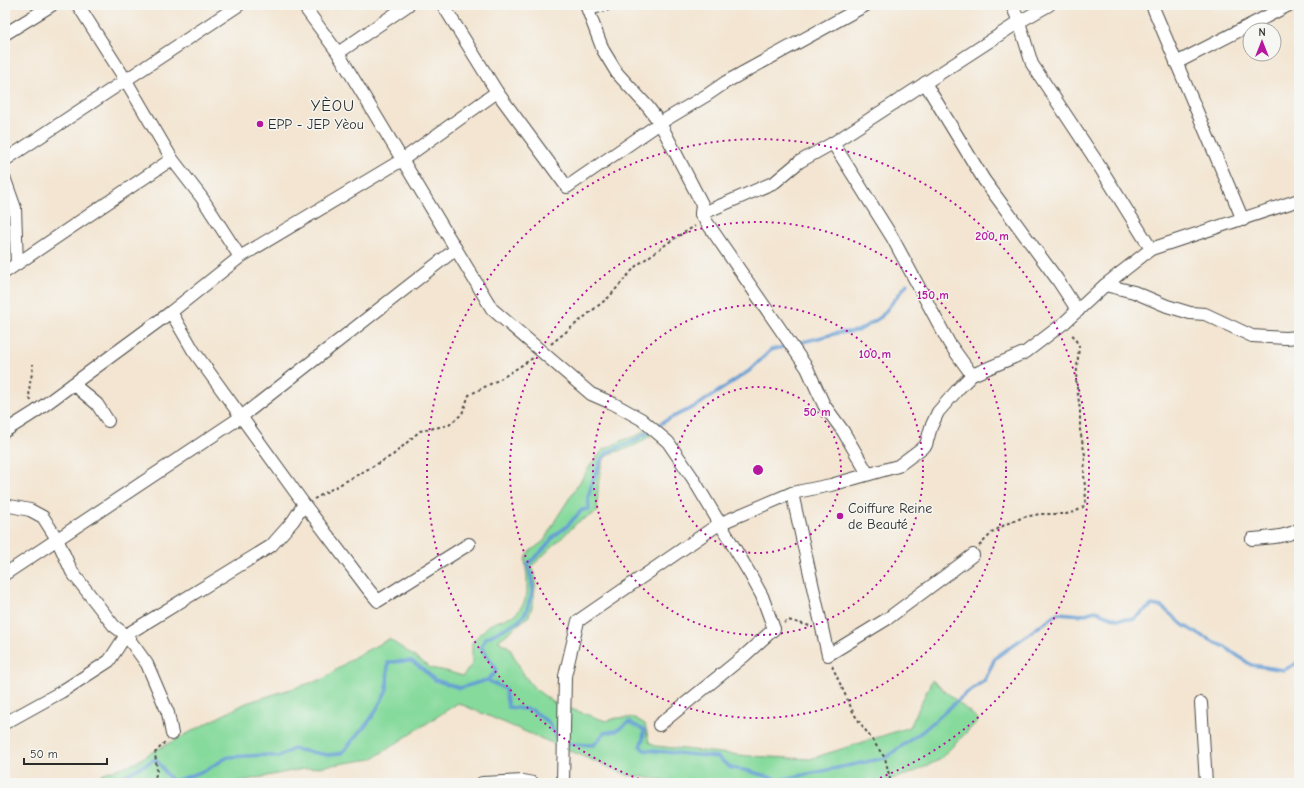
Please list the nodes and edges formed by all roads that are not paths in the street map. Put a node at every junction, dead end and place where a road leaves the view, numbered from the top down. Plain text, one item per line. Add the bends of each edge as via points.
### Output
1 (52, 5) edge
2 (78, 5) edge
3 (239, 5) edge
4 (303, 5) edge
5 (408, 5) edge
6 (443, 5) edge
7 (605, 5) edge
8 (866, 5) edge
9 (1012, 5) edge
10 (1049, 5) edge
11 (1152, 5) edge
12 (1289, 5) edge
13 (587, 7) edge
14 (1019, 22) junction
15 (5, 34) edge
16 (338, 53) junction
17 (1176, 63) junction
18 (125, 79) junction
19 (925, 83) junction
20 (497, 92) junction
21 (660, 123) junction
22 (833, 143) junction
23 (172, 159) junction
24 (5, 160) edge
25 (402, 160) junction
26 (5, 180) edge
27 (1299, 200) edge
28 (701, 214) junction
29 (1243, 220) junction
30 (1151, 249) junction
31 (456, 250) junction
32 (240, 257) junction
33 (17, 264) junction
34 (5, 272) edge
35 (1104, 285) junction
36 (1078, 311) junction
37 (171, 312) junction
38 (1299, 337) edge
39 (972, 375) junction
40 (73, 384) junction
41 (241, 417) junction
42 (108, 421) dead end
43 (5, 431) edge
44 (868, 474) junction
45 (792, 493) junction
46 (304, 504) junction
47 (5, 505) edge
48 (719, 524) junction
49 (1299, 530) edge
50 (57, 539) junction
51 (1252, 539) dead end
52 (469, 544) dead end
53 (973, 554) road end
54 (5, 574) edge
55 (126, 635) junction
56 (1201, 703) dead end
57 (6, 720) edge
58 (659, 725) dead end
59 (172, 734) road end
60 (482, 783) edge
61 (533, 783) edge
62 (563, 783) edge
63 (1206, 783) edge

1 - 15 street
2 - 18 street
3 - 18 street
4 - 16 street
5 - 16 street
6 - 20 street
7 - 13 street
8 - 21 street via 726,82
9 - 14 street
10 - 14 street
11 - 17 street
12 - 17 street
13 - 21 street via 604,50 617,73
14 - 19 street
14 - 30 street via 1032,64
16 - 25 street
17 - 29 street
18 - 23 street
18 - 24 street
19 - 22 street
19 - 36 street via 984,180
20 - 21 street via 567,187
20 - 25 street
21 - 28 street via 702,204
22 - 28 street via 799,162 775,182
22 - 39 street via 892,237 949,343
23 - 32 street via 202,198
23 - 33 street
25 - 31 street
25 - 32 street
26 - 33 street via 15,208
27 - 29 street
28 - 44 street via 807,368 824,405 844,432
29 - 30 street
30 - 35 street
31 - 41 street
31 - 48 street via 492,309 591,394 614,404 652,427 668,442
32 - 37 street
33 - 34 street
35 - 36 street
35 - 38 street via 1134,292 1190,313 1205,314 1252,336
36 - 39 street via 1026,352
37 - 40 street
37 - 41 street via 192,350
39 - 44 street via 938,412 926,445 898,466
40 - 42 street via 97,404
40 - 43 street
41 - 46 street
41 - 50 street
44 - 45 street
45 - 48 street
45 - 53 street via 828,655 886,619
46 - 52 street via 378,601
46 - 55 street via 272,546
47 - 50 street via 30,510 43,517
48 - 58 street via 762,596 774,629
48 - 62 street via 578,621 565,676
49 - 51 street via 1268,538
50 - 54 street
50 - 55 street via 72,572 114,626
55 - 57 street via 109,661 60,692
55 - 59 street via 147,664 168,713
56 - 63 street
60 - 61 street

